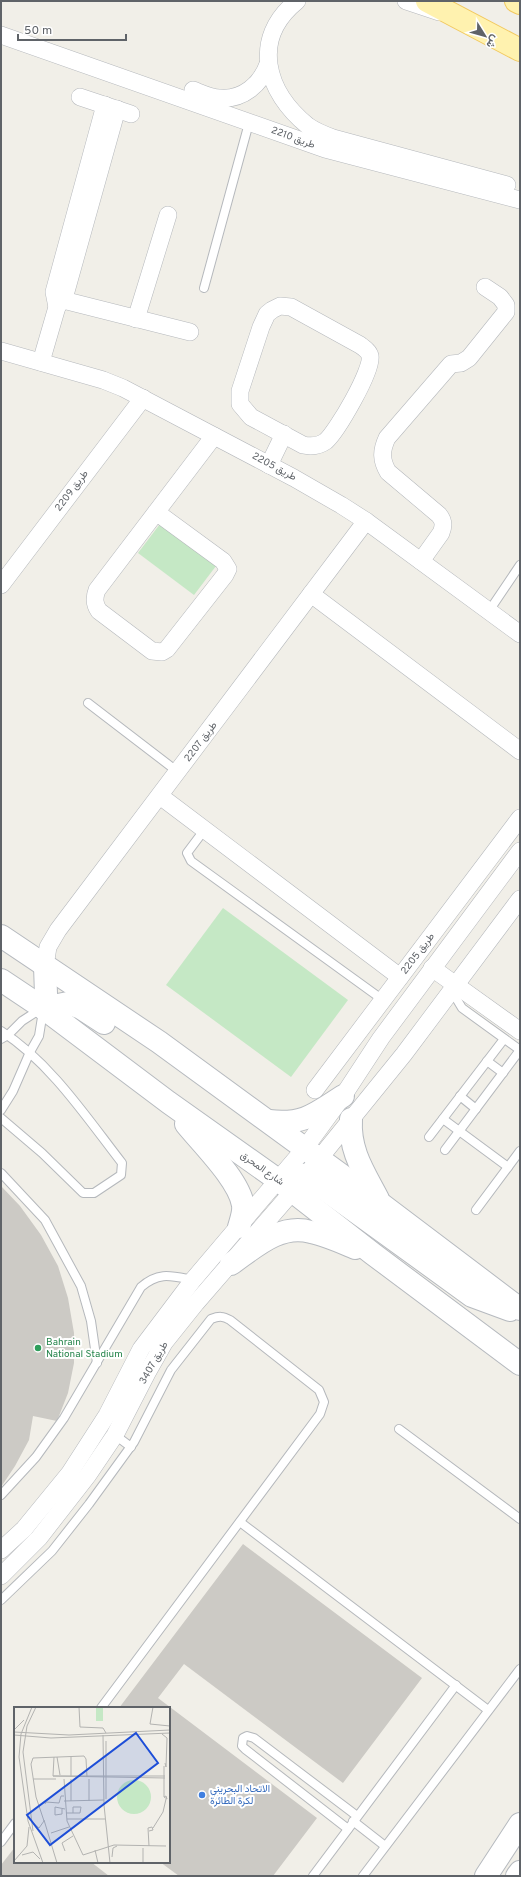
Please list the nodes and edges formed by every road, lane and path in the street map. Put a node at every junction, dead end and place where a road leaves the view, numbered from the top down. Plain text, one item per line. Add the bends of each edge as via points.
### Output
1 (297, 1) edge
2 (406, 1) edge
3 (427, 1) edge
4 (516, 1) edge
5 (520, 3) edge
6 (465, 20) junction
7 (1, 35) edge
8 (520, 50) edge
9 (72, 59) junction
10 (268, 64) junction
11 (80, 97) dead end
12 (249, 123) junction
13 (520, 190) edge
14 (520, 200) edge
15 (168, 215) dead end
16 (485, 287) dead end
17 (204, 288) dead end
18 (60, 304) junction
19 (136, 319) junction
20 (190, 332) dead end
21 (1, 351) edge
22 (41, 362) junction
23 (144, 398) junction
24 (284, 434) junction
25 (214, 436) junction
26 (269, 465) junction
27 (156, 512) junction
28 (366, 521) junction
29 (421, 561) junction
30 (520, 565) edge
31 (1, 585) edge
32 (311, 594) junction
33 (489, 611) junction
34 (520, 634) edge
35 (88, 703) dead end
36 (520, 751) edge
37 (178, 772) junction
38 (160, 796) junction
39 (520, 818) edge
40 (204, 829) junction
41 (520, 851) edge
42 (520, 899) edge
43 (1, 936) edge
44 (45, 966) junction
45 (432, 968) junction
46 (400, 977) junction
47 (1, 980) edge
48 (456, 986) junction
49 (384, 1000) junction
50 (43, 1008) junction
51 (520, 1031) edge
52 (3, 1035) edge
53 (381, 1038) junction
54 (504, 1039) junction
55 (159, 1042) junction
56 (520, 1050) edge
57 (30, 1052) junction
58 (404, 1054) junction
59 (487, 1061) junction
60 (503, 1073) junction
61 (316, 1090) dead end
62 (343, 1096) junction
63 (460, 1096) junction
64 (168, 1102) junction
65 (476, 1108) junction
66 (1, 1110) edge
67 (1, 1118) edge
68 (351, 1119) junction
69 (443, 1119) junction
70 (269, 1121) junction
71 (459, 1131) junction
72 (429, 1138) dead end
73 (445, 1150) dead end
74 (520, 1151) edge
75 (312, 1153) junction
76 (508, 1167) junction
77 (1, 1173) edge
78 (292, 1182) junction
79 (381, 1204) junction
80 (476, 1210) dead end
81 (239, 1227) junction
82 (373, 1254) junction
83 (231, 1264) junction
84 (193, 1280) junction
85 (520, 1309) edge
86 (520, 1314) edge
87 (97, 1363) junction
88 (520, 1364) edge
89 (101, 1426) junction
90 (399, 1429) dead end
91 (115, 1435) junction
92 (131, 1447) junction
93 (1, 1495) edge
94 (520, 1519) edge
95 (240, 1522) junction
96 (1, 1550) edge
97 (1, 1576) edge
98 (1, 1600) edge
99 (520, 1669) edge
100 (456, 1685) junction
101 (102, 1707) edge
102 (488, 1710) junction
103 (355, 1818) junction
104 (14, 1824) edge
105 (520, 1824) edge
106 (348, 1829) junction
107 (1, 1842) edge
108 (385, 1846) junction
109 (520, 1872) edge
110 (312, 1876) edge
111 (363, 1876) edge
112 (486, 1876) edge
113 (517, 1876) edge

1 - 10 street, طريق 2210 via 286,10 275,26
2 - 6 street
3 - 6 main road
4 - 5 main road
6 - 8 main road
7 - 9 street, طريق 2210
9 - 10 street, طريق 2210 via 104,59 219,98 235,97 250,90 261,78
9 - 12 street, طريق 2210
10 - 13 street, طريق 2210 via 272,83 288,108 310,127 333,138
11 - 18 street via 118,109 99,149 73,245 54,292
12 - 14 street, طريق 2210 via 324,149
12 - 17 lane
15 - 19 street
16 - 29 street via 500,297 506,305 506,312 469,358 461,363 451,364 387,438 383,446 383,464 388,472 443,521 441,533
18 - 19 street
18 - 22 street
19 - 20 street
21 - 22 street, طريق 2205
22 - 23 street, طريق 2205 via 103,380
23 - 25 street, طريق 2205
23 - 31 street, طريق 2209
24 - 24 street via 310,447 318,446 327,440 337,428 365,377 370,367 370,356 360,345 291,307 280,306 272,310 264,320 239,397 240,404 251,417
24 - 26 street
25 - 26 street, طريق 2205
25 - 27 street
26 - 28 street, طريق 2205 via 317,490
27 - 27 street via 97,590 95,601 99,611 158,653 167,649 226,575 228,569 223,561
28 - 29 street, طريق 2205
28 - 32 street, طريق 2207
29 - 33 street, طريق 2205
30 - 33 lane
32 - 36 street
32 - 37 street, طريق 2207
33 - 34 street, طريق 2205
35 - 37 lane
37 - 38 street, طريق 2207
38 - 40 street
38 - 44 street, طريق 2207 via 58,930 48,947
39 - 46 street, طريق 2205
40 - 46 street
40 - 49 lane via 188,853 191,861
41 - 45 street
42 - 48 street
43 - 44 main road
44 - 50 main road via 46,994
44 - 55 main road
45 - 48 street
45 - 53 street
46 - 49 street, طريق 2205
47 - 50 main road, شارع المحرق
48 - 51 street
48 - 54 lane via 456,998 462,1008
48 - 58 street
49 - 61 street, طريق 2205
50 - 52 lane
50 - 55 main road via 68,1003 135,1040
50 - 57 lane via 39,1036
50 - 64 main road, شارع المحرق
52 - 57 lane
53 - 58 street via 396,1042
53 - 62 street
54 - 56 lane
54 - 59 lane
55 - 70 main road
56 - 60 lane
57 - 66 lane via 13,1091
57 - 67 lane via 122,1163 121,1175 94,1193 83,1193
58 - 68 street
59 - 60 lane
59 - 63 lane
60 - 65 lane
62 - 70 main road via 304,1120 290,1123
62 - 75 street
63 - 65 lane
63 - 69 lane
64 - 78 main road, شارع المحرق
64 - 81 main road via 239,1192 243,1206
65 - 71 lane
68 - 75 street
68 - 79 main road via 351,1143
69 - 71 lane
69 - 72 lane
70 - 75 main road
71 - 73 lane
71 - 76 lane
74 - 76 lane
75 - 78 street, طريق 3407
75 - 78 street, طريق 3407
75 - 79 main road
76 - 80 lane
77 - 87 lane via 45,1220 81,1286 91,1321
78 - 81 street, طريق 3407
78 - 82 main road, شارع المحرق
78 - 83 street, طريق 3407
78 - 86 main road via 472,1296
79 - 85 main road
81 - 84 street, طريق 3407
82 - 83 main road via 311,1231 299,1230 275,1235
82 - 88 main road, شارع المحرق
83 - 91 street, طريق 3407 via 164,1343
84 - 87 lane via 164,1275 141,1287
84 - 89 street, طريق 3407 via 142,1349
87 - 93 lane via 48,1441
89 - 91 street
89 - 96 street, طريق 3407 via 69,1474 24,1529
90 - 94 lane
91 - 92 lane
91 - 97 street, طريق 3407 via 39,1538
92 - 95 lane via 163,1382 181,1355 211,1320 224,1317 230,1320 319,1390 324,1402 320,1414
92 - 98 lane via 56,1546
95 - 100 lane
95 - 101 lane
99 - 102 lane
100 - 102 lane
100 - 103 lane
102 - 108 lane
103 - 106 lane
103 - 106 lane via 251,1736 243,1738 242,1746 245,1749
103 - 108 lane
104 - 107 lane
105 - 112 main road
106 - 110 lane
108 - 111 lane
109 - 113 main road

